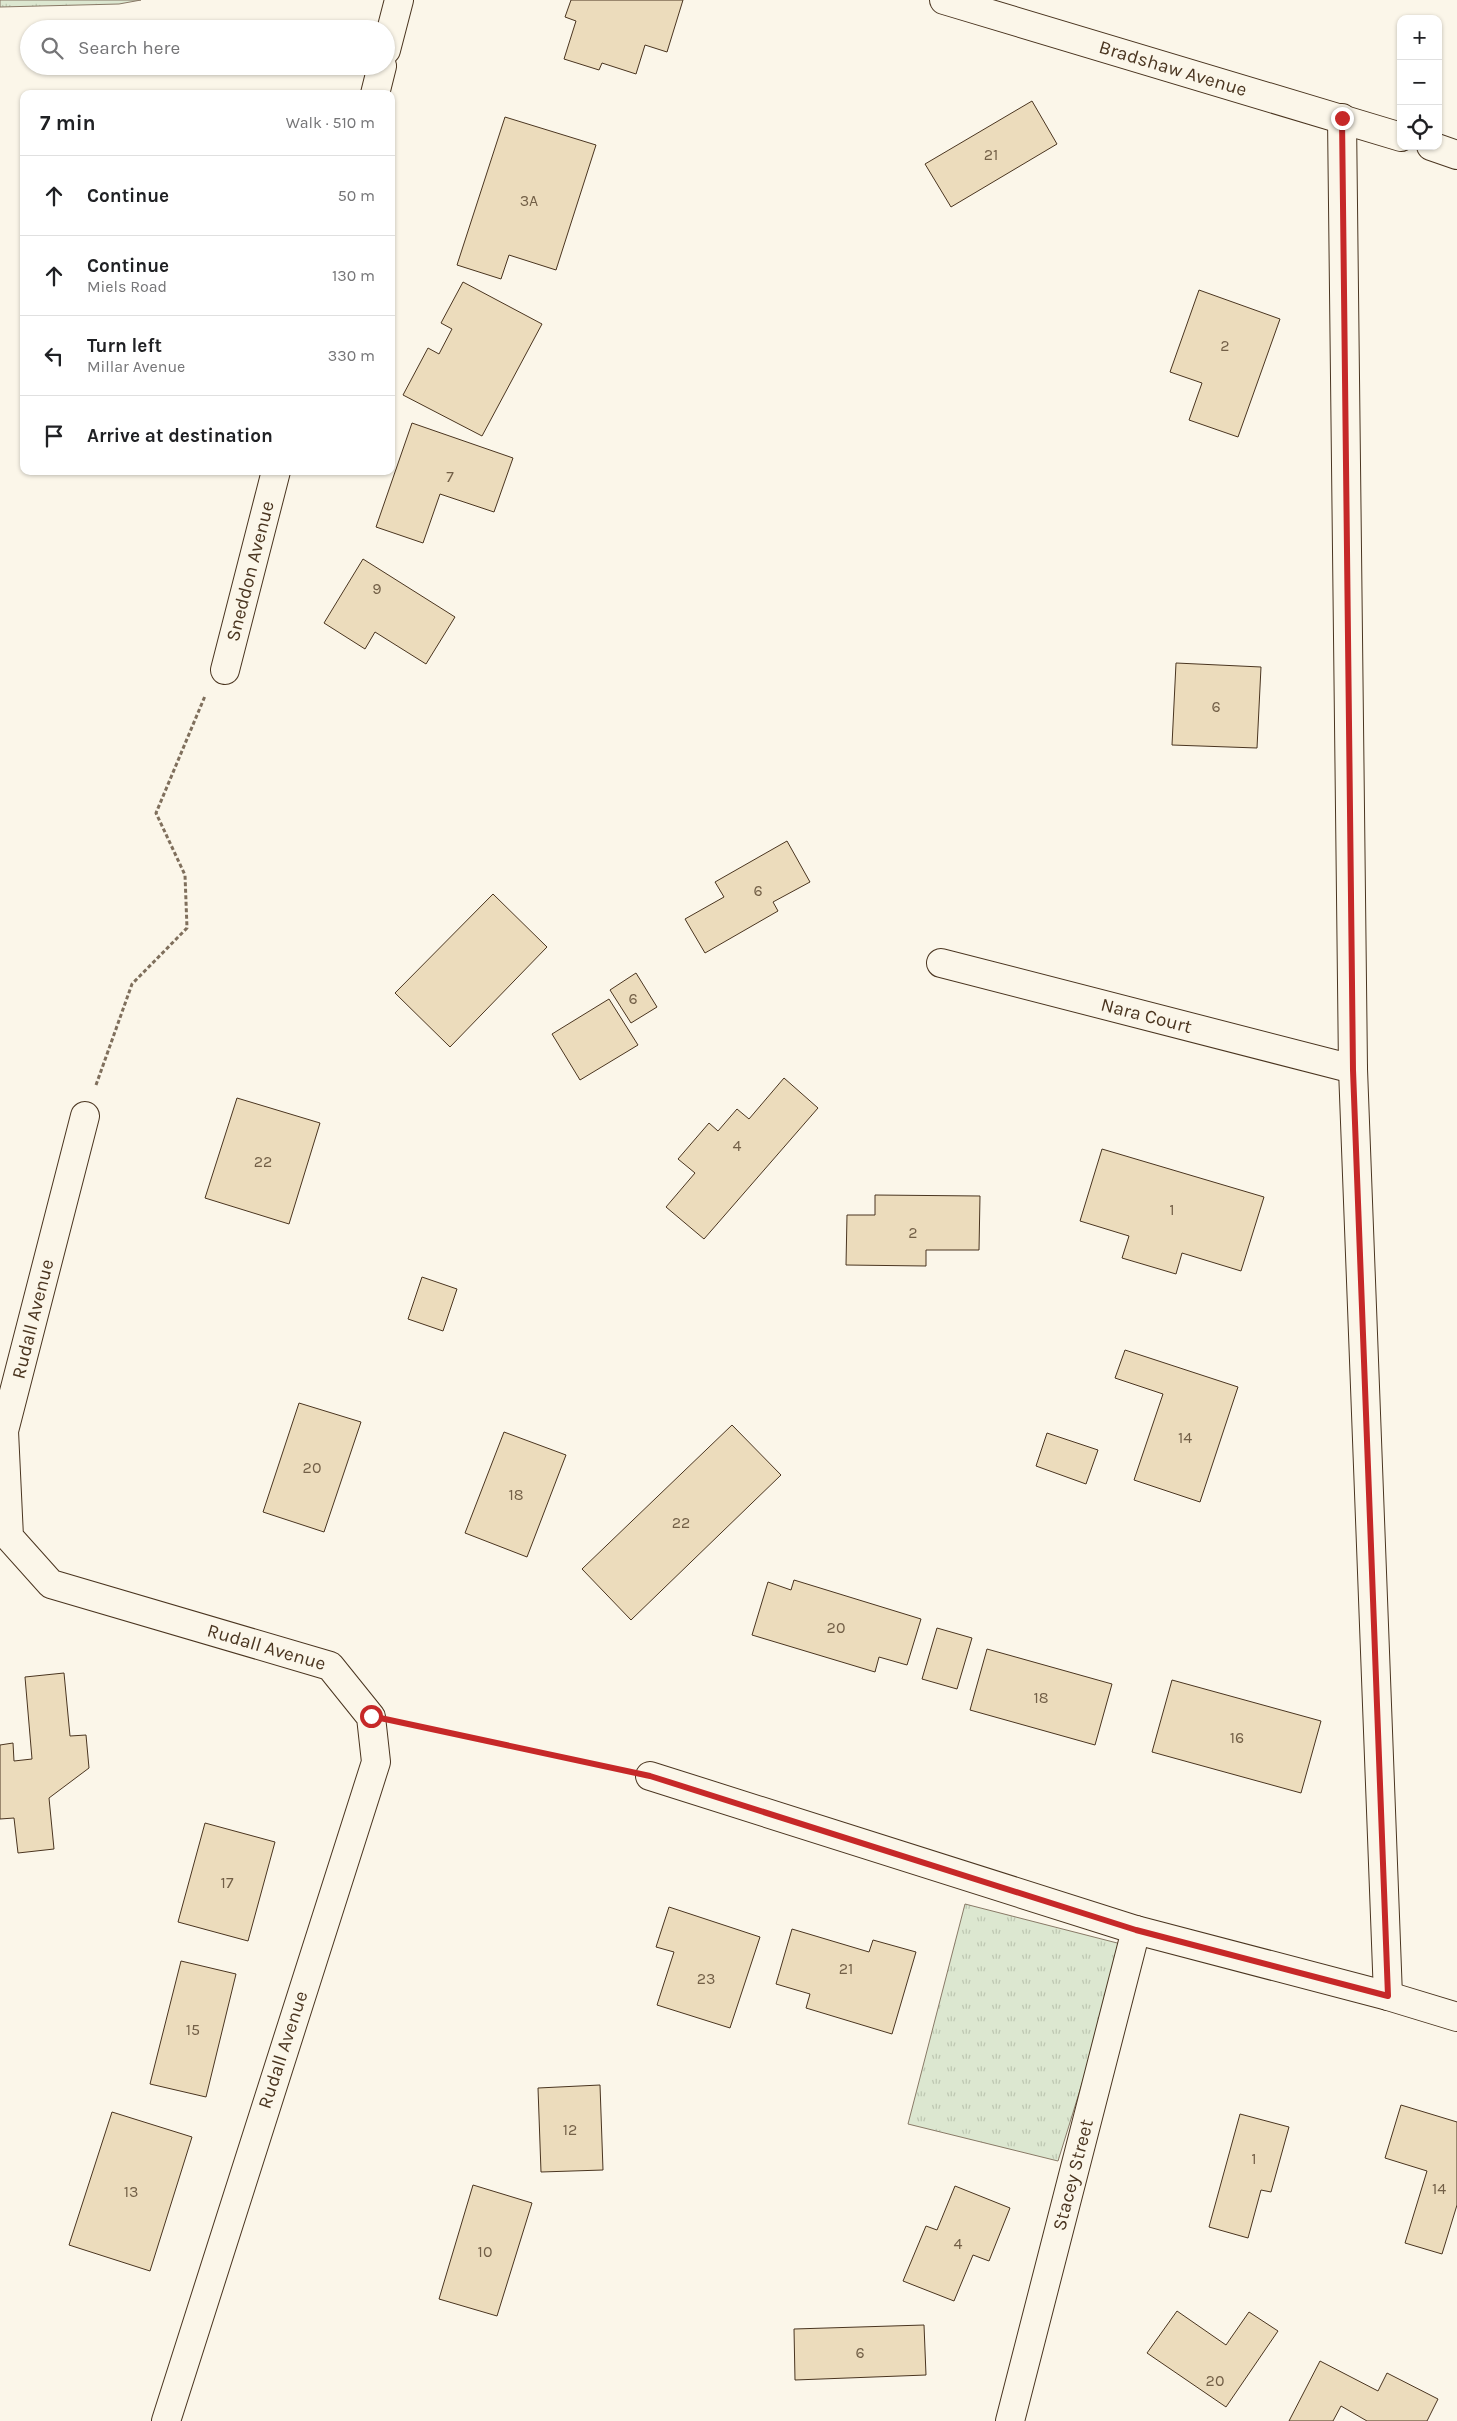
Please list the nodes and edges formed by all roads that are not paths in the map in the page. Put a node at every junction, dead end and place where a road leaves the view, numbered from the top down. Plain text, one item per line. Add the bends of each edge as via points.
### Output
1 (399, 0) edge
2 (944, 0) edge
3 (394, 20) edge
4 (380, 75) edge
5 (376, 90) edge
6 (1342, 118) junction
7 (1397, 135) edge
8 (1442, 150) edge
9 (1457, 155) edge
10 (275, 475) edge
11 (225, 670) road end
12 (941, 963) dead end
13 (1353, 1070) junction
14 (85, 1116) road end
15 (650, 1776) road end
16 (1136, 1930) junction
17 (1388, 1996) junction
18 (1457, 2017) edge
19 (166, 2421) edge
20 (1010, 2421) edge

1 - 3 street
2 - 6 street, Bradshaw Avenue
4 - 5 street
6 - 7 street, Bradshaw Avenue
6 - 13 street
8 - 9 street
10 - 11 street, Sneddon Avenue
12 - 13 street, Nara Court
13 - 17 street
14 - 19 street, Rudall Avenue via 4,1431 9,1537 50,1584 330,1666 371,1716 376,1762
15 - 16 street
16 - 17 street
16 - 20 street, Stacey Street
17 - 18 street

